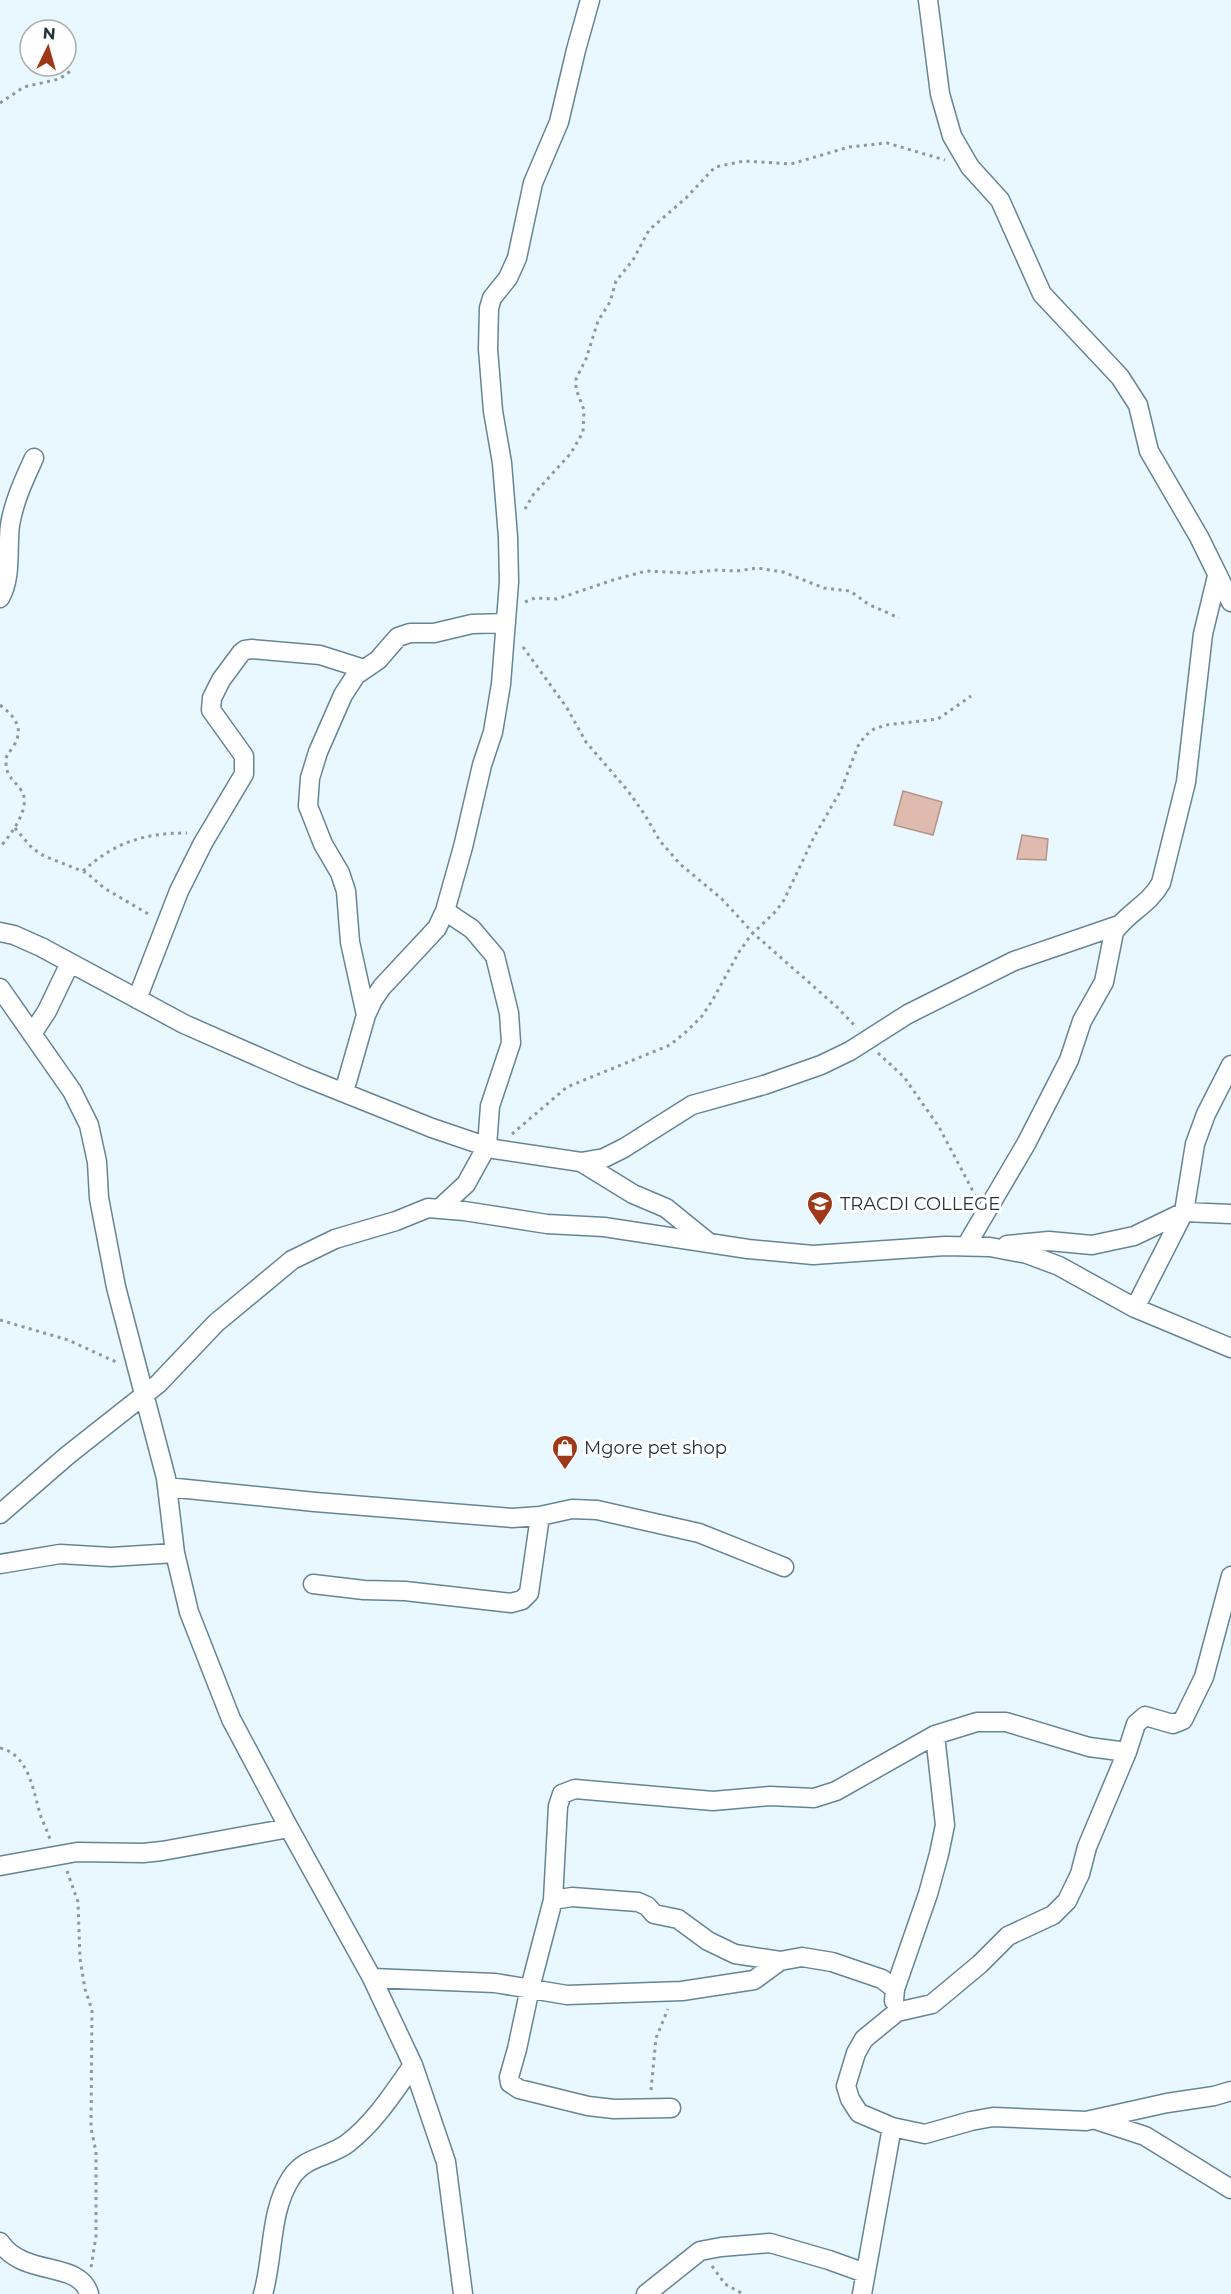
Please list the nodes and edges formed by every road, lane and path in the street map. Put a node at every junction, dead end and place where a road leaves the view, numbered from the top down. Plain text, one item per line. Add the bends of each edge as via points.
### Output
1 (590, 0) edge
2 (928, 0) edge
3 (62, 78) edge
4 (0, 103) edge
5 (965, 158) junction
6 (34, 458) dead end
7 (524, 511) dead end
8 (1217, 576) junction
9 (0, 598) edge
10 (1231, 602) edge
11 (899, 618) dead end
12 (506, 621) junction
13 (364, 669) junction
14 (971, 696) dead end
15 (0, 705) edge
16 (214, 823) junction
17 (15, 828) junction
18 (0, 848) edge
19 (83, 871) junction
20 (445, 911) junction
21 (166, 925) junction
22 (1119, 925) junction
23 (0, 932) edge
24 (753, 933) junction
25 (70, 963) junction
26 (0, 988) edge
27 (137, 999) junction
28 (366, 1015) junction
29 (32, 1034) junction
30 (867, 1040) junction
31 (1231, 1065) edge
32 (344, 1092) junction
33 (490, 1148) junction
34 (581, 1162) junction
35 (440, 1208) junction
36 (1184, 1212) junction
37 (1231, 1214) edge
38 (984, 1216) junction
39 (708, 1242) junction
40 (966, 1246) junction
41 (990, 1247) junction
42 (1135, 1308) junction
43 (0, 1320) edge
44 (1231, 1348) edge
45 (139, 1373) junction
46 (145, 1395) junction
47 (167, 1487) junction
48 (0, 1514) edge
49 (540, 1516) junction
50 (175, 1553) junction
51 (0, 1564) edge
52 (784, 1567) dead end
53 (1231, 1576) edge
54 (313, 1584) dead end
55 (935, 1735) junction
56 (0, 1748) edge
57 (1127, 1752) junction
58 (289, 1828) junction
59 (58, 1856) junction
60 (0, 1866) edge
61 (553, 1900) junction
62 (780, 1961) junction
63 (372, 1978) junction
64 (530, 1988) junction
65 (894, 1989) junction
66 (682, 1991) junction
67 (897, 2012) junction
68 (413, 2065) junction
69 (1231, 2091) edge
70 (671, 2108) dead end
71 (649, 2110) junction
72 (1094, 2119) junction
73 (892, 2127) junction
74 (1231, 2189) edge
75 (0, 2242) edge
76 (700, 2251) junction
77 (865, 2273) junction
78 (88, 2290) edge
79 (262, 2294) edge
80 (463, 2294) edge
81 (646, 2294) edge
82 (743, 2294) edge
83 (862, 2294) edge

1 - 12 street via 559,122 533,183 517,258 490,303 488,349 508,537
2 - 5 street via 940,94 948,124
3 - 4 path via 24,87
5 - 7 path via 945,160 887,143 849,147 791,164 744,161 715,168 649,230 616,281 576,379 584,410 583,432 572,453 532,495
5 - 8 street via 1000,200 1042,294 1130,390 1138,405 1149,451
6 - 9 street via 13,510 5,586
8 - 10 street
8 - 22 street via 1203,634 1186,783 1161,883 1154,896
11 - 12 path via 850,591 824,588 783,572 757,568 737,572 645,571 557,599 532,599
12 - 13 street via 401,635
12 - 20 street via 493,732
12 - 24 path via 586,742 628,791 660,841
13 - 16 street via 320,655 252,649 241,653 210,704 246,764 244,774
13 - 28 street via 343,695 318,752 308,799 310,814 346,891 350,942
14 - 24 path via 938,719 886,725 865,736 784,900
15 - 17 path via 13,715 20,730 5,761 11,780 23,793
16 - 19 path via 193,832 138,837 104,854
16 - 21 street
17 - 18 path
17 - 19 path via 44,856
19 - 21 path
20 - 28 street via 436,928 382,987
20 - 33 street via 472,929 495,956 508,1013 511,1043 490,1106
21 - 27 street
22 - 30 street via 1014,961 908,1014
22 - 38 street via 1111,940 1104,982 1082,1021 1069,1060
23 - 25 street via 32,942
24 - 30 path via 838,1008
24 - 33 path via 702,1016 670,1045 567,1087
25 - 27 street
25 - 29 street
26 - 29 street
27 - 32 street via 184,1024
28 - 32 street
29 - 45 street via 72,1091 89,1125 116,1287
30 - 34 street via 800,1073 692,1105 624,1148 604,1158
30 - 38 path via 903,1077 939,1127
31 - 36 street via 1195,1144
32 - 33 street
33 - 34 street
33 - 35 street via 466,1185
34 - 39 street via 633,1194 666,1208
35 - 39 street
35 - 46 street via 428,1208 335,1239 292,1260 216,1323
36 - 37 street
36 - 41 street via 1134,1236 1092,1245 1049,1241
36 - 42 street
38 - 40 street
39 - 40 street via 813,1255
40 - 41 street
41 - 42 street via 1028,1254 1059,1266
42 - 44 street
43 - 45 path via 68,1340
45 - 46 street
46 - 47 street
46 - 48 street
47 - 49 street via 484,1516
47 - 50 street
49 - 52 street via 572,1509 609,1512 699,1533
49 - 54 street via 529,1593 522,1600 511,1603
50 - 51 street via 50,1555
50 - 58 street via 189,1612 231,1719
53 - 57 street via 1204,1677 1183,1720 1173,1724 1145,1716 1136,1724
55 - 57 street via 977,1722 1006,1722 1089,1747
55 - 61 street via 836,1791 814,1798 770,1796 712,1801 575,1789 562,1794
55 - 65 street via 945,1825 928,1894
56 - 59 path via 20,1760
57 - 67 street via 1087,1847 1080,1874 1061,1909 1008,1936 933,2004
58 - 59 street via 162,1851 77,1852
58 - 63 street
59 - 60 street
59 - 78 path via 78,1902 80,1959 92,2010 91,2128 96,2152 96,2236
61 - 62 street via 572,1897 638,1902 654,1914 678,1918 721,1949
61 - 64 street
62 - 65 street via 802,1958 832,1962 882,1979
62 - 66 street via 754,1980
63 - 64 street
63 - 68 street
64 - 66 street via 567,1995
64 - 71 street via 510,2083 519,2089 588,2106
65 - 67 street
66 - 71 path via 667,2010 656,2038
67 - 73 street via 864,2039 846,2086 859,2113
68 - 79 street via 389,2099 351,2140 335,2152 301,2165 290,2180 279,2204
68 - 80 street via 446,2162
69 - 72 street
70 - 71 street
72 - 73 street via 993,2117 925,2134
72 - 74 street via 1145,2136
73 - 77 street
75 - 78 street via 25,2263 79,2277
76 - 77 street via 770,2243
76 - 81 street
76 - 82 path via 725,2284
77 - 83 street

